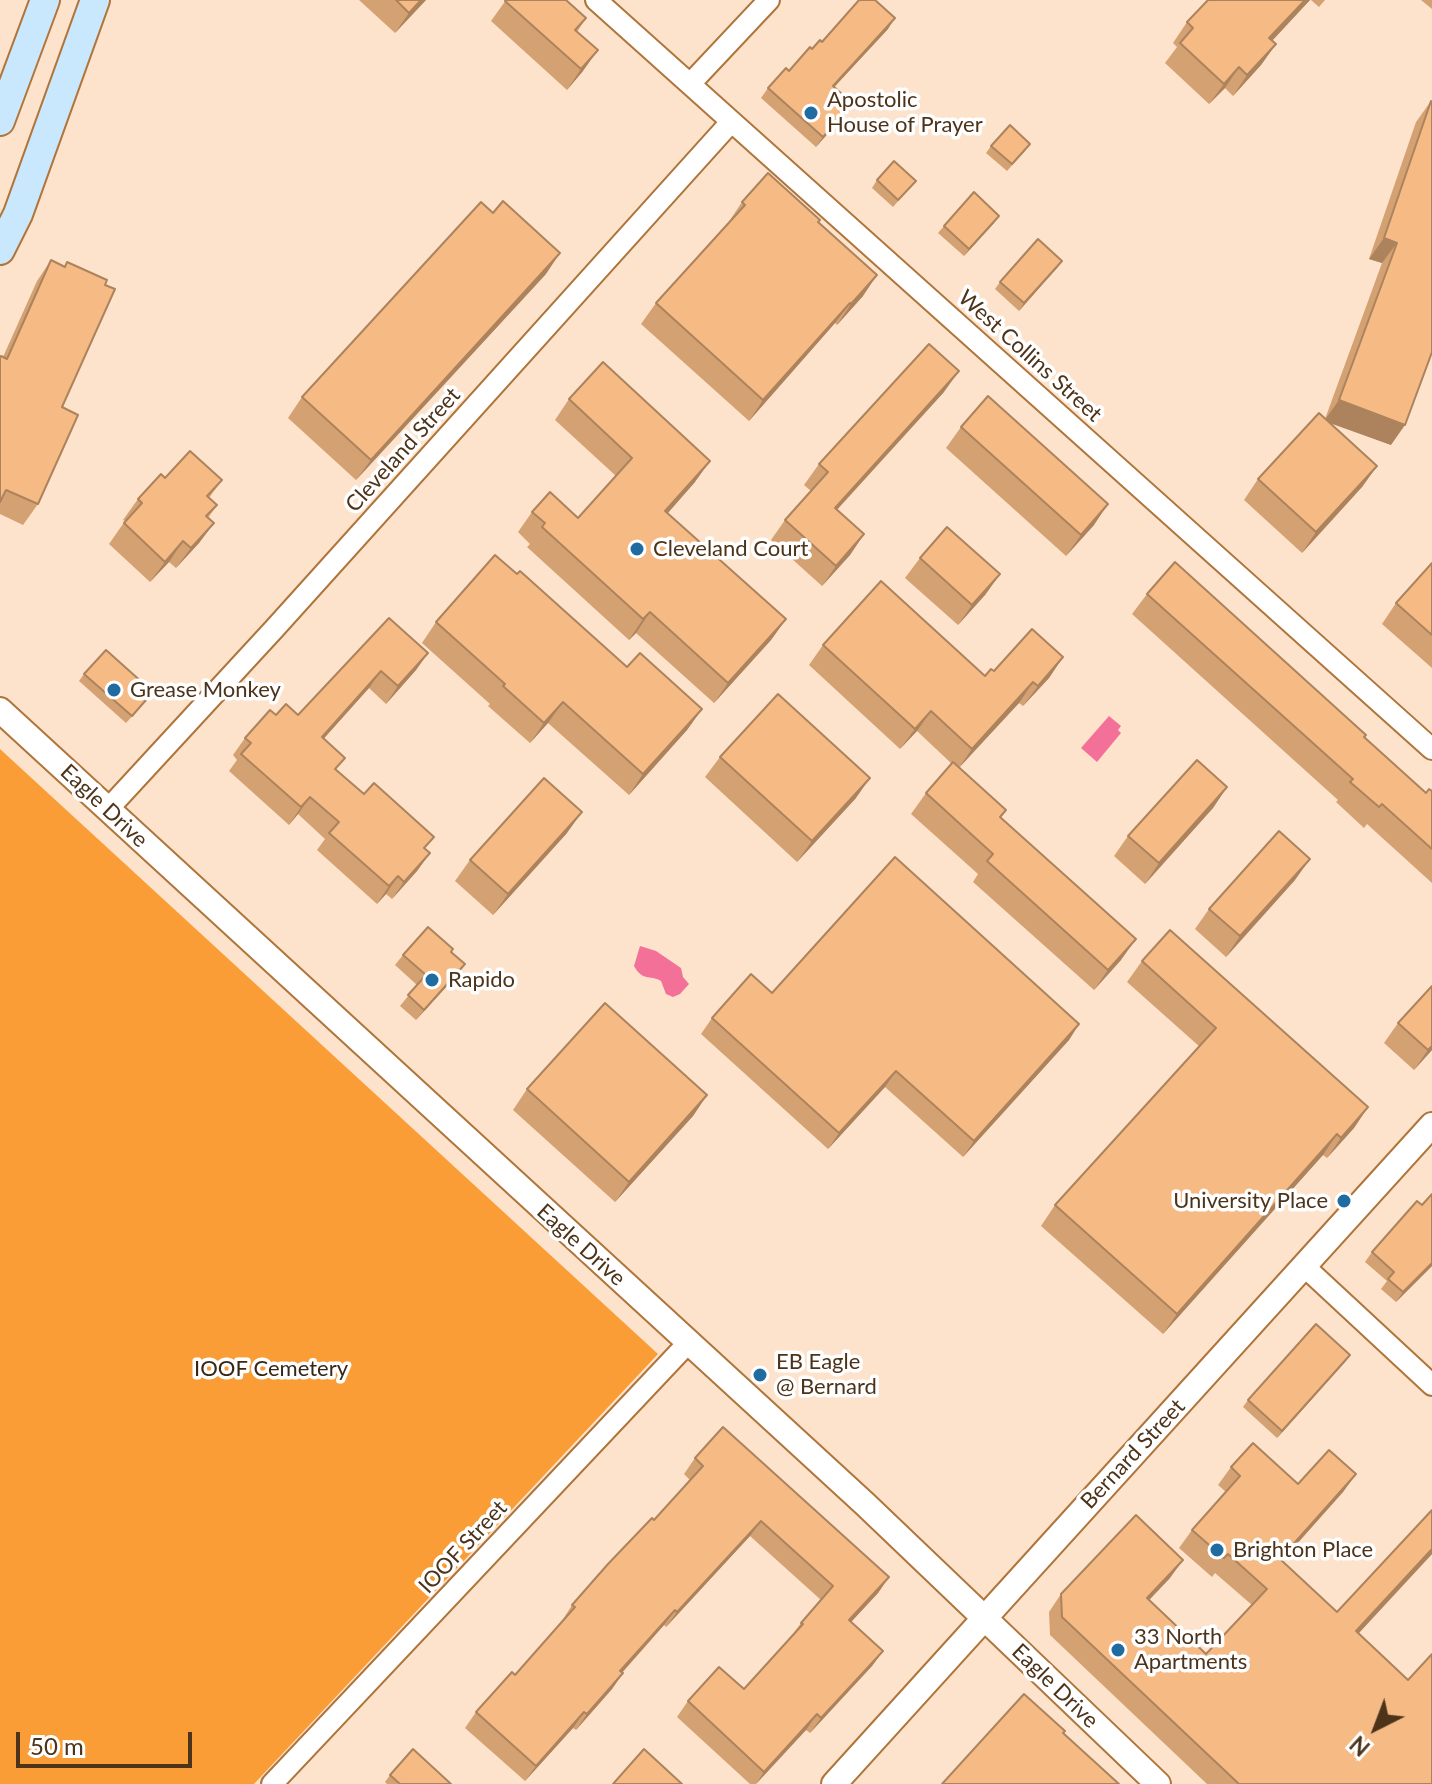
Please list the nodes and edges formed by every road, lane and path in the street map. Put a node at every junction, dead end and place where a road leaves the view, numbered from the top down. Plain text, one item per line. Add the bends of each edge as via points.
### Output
1 (45, 0) edge
2 (95, 0) edge
3 (596, 0) edge
4 (769, 0) edge
5 (690, 84) junction
6 (0, 121) edge
7 (731, 122) junction
8 (9, 210) edge
9 (0, 250) edge
10 (0, 710) edge
11 (1432, 749) edge
12 (109, 808) junction
13 (1432, 1125) edge
14 (1305, 1267) junction
15 (688, 1343) junction
16 (1432, 1385) edge
17 (985, 1619) junction
18 (272, 1784) edge
19 (834, 1784) edge
20 (1158, 1784) edge

1 - 6 main road
2 - 8 main road
3 - 5 street, West Collins Street
4 - 5 street
5 - 7 street, West Collins Street
7 - 11 street, West Collins Street
7 - 12 street, Cleveland Street
8 - 9 main road
10 - 12 street, Eagle Drive
12 - 15 street, Eagle Drive
13 - 14 street, Bernard Street
14 - 16 street
14 - 17 street, Bernard Street
15 - 17 street, Eagle Drive
15 - 18 street, IOOF Street
17 - 19 street, Bernard Street
17 - 20 street, Eagle Drive

